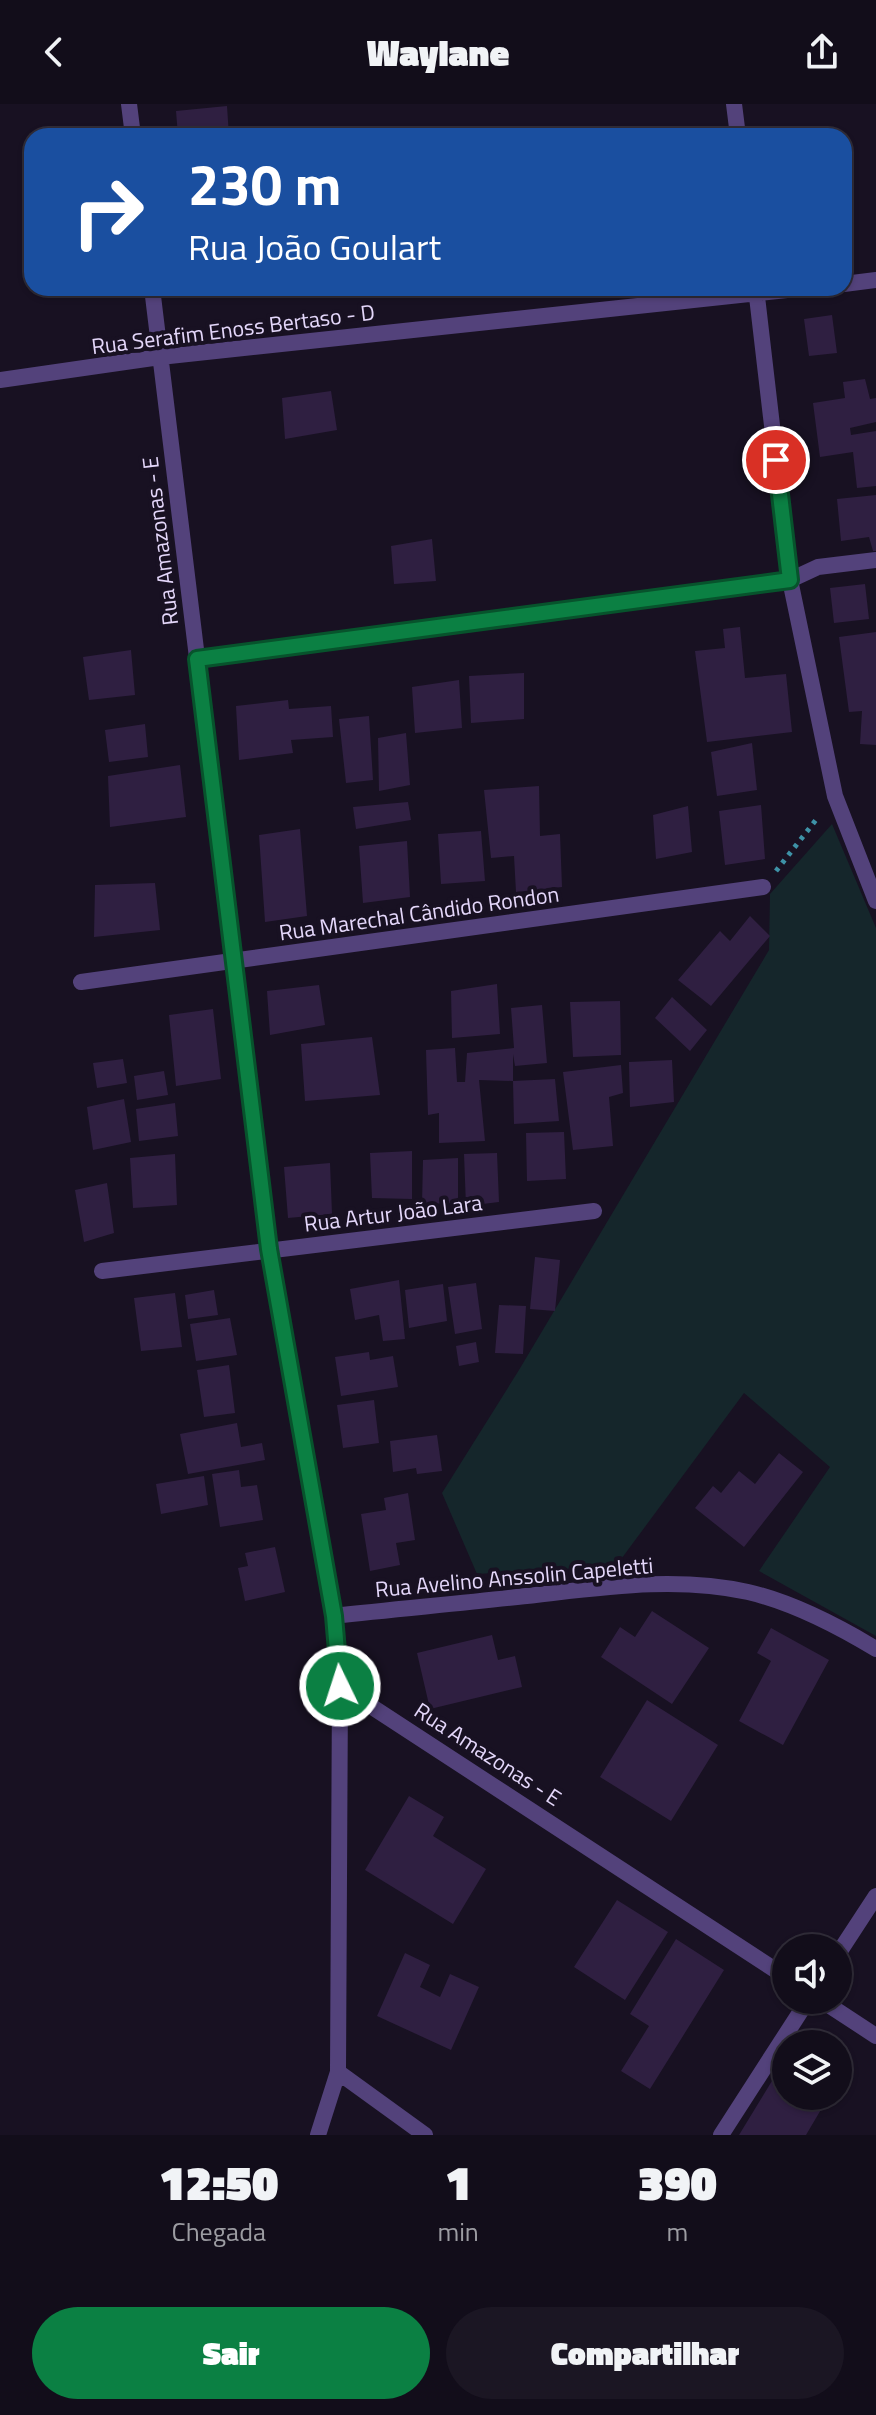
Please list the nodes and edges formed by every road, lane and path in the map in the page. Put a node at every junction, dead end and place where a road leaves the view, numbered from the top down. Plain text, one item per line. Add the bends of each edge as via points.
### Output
1 (129, 104) edge
2 (734, 104) edge
3 (132, 128) edge
4 (737, 128) edge
5 (876, 280) edge
6 (852, 283) edge
7 (153, 296) edge
8 (711, 296) edge
9 (757, 296) edge
10 (160, 357) junction
11 (0, 380) edge
12 (876, 560) edge
13 (790, 580) junction
14 (197, 659) junction
15 (835, 796) junction
16 (763, 887) joint
17 (876, 901) edge
18 (233, 962) junction
19 (81, 982) dead end
20 (594, 1211) dead end
21 (269, 1249) junction
22 (102, 1271) dead end
23 (334, 1616) junction
24 (876, 1649) edge
25 (340, 1686) junction
26 (876, 1896) edge
27 (851, 1934) edge
28 (772, 1968) edge
29 (799, 2014) edge
30 (842, 2014) edge
31 (876, 2036) edge
32 (338, 2072) junction
33 (318, 2135) edge
34 (425, 2135) edge
35 (721, 2135) edge

1 - 3 street
2 - 4 street
5 - 6 street
7 - 10 street, Rua Amazonas - E
8 - 10 street, Rua Serafim Enoss Bertaso - D
9 - 13 street
10 - 11 street, Rua Serafim Enoss Bertaso - D
10 - 14 street, Rua Amazonas - E
12 - 13 street via 818,567
13 - 14 street
13 - 15 street
14 - 18 street, Rua Amazonas - E
15 - 16 path
15 - 17 street
16 - 18 street, Rua Marechal Cândido Rondon
18 - 19 street, Rua Marechal Cândido Rondon
18 - 21 street, Rua Amazonas - E
20 - 21 street, Rua Artur João Lara
21 - 22 street, Rua Artur João Lara
21 - 23 street, Rua Amazonas - E
23 - 24 street, Rua Avelino Anssolin Capeletti via 622,1586 703,1585 786,1605
23 - 25 street, Rua Amazonas - E
25 - 28 street, Rua Amazonas - E
25 - 32 street
26 - 27 street
29 - 35 street
30 - 31 street
32 - 33 street
32 - 34 street

